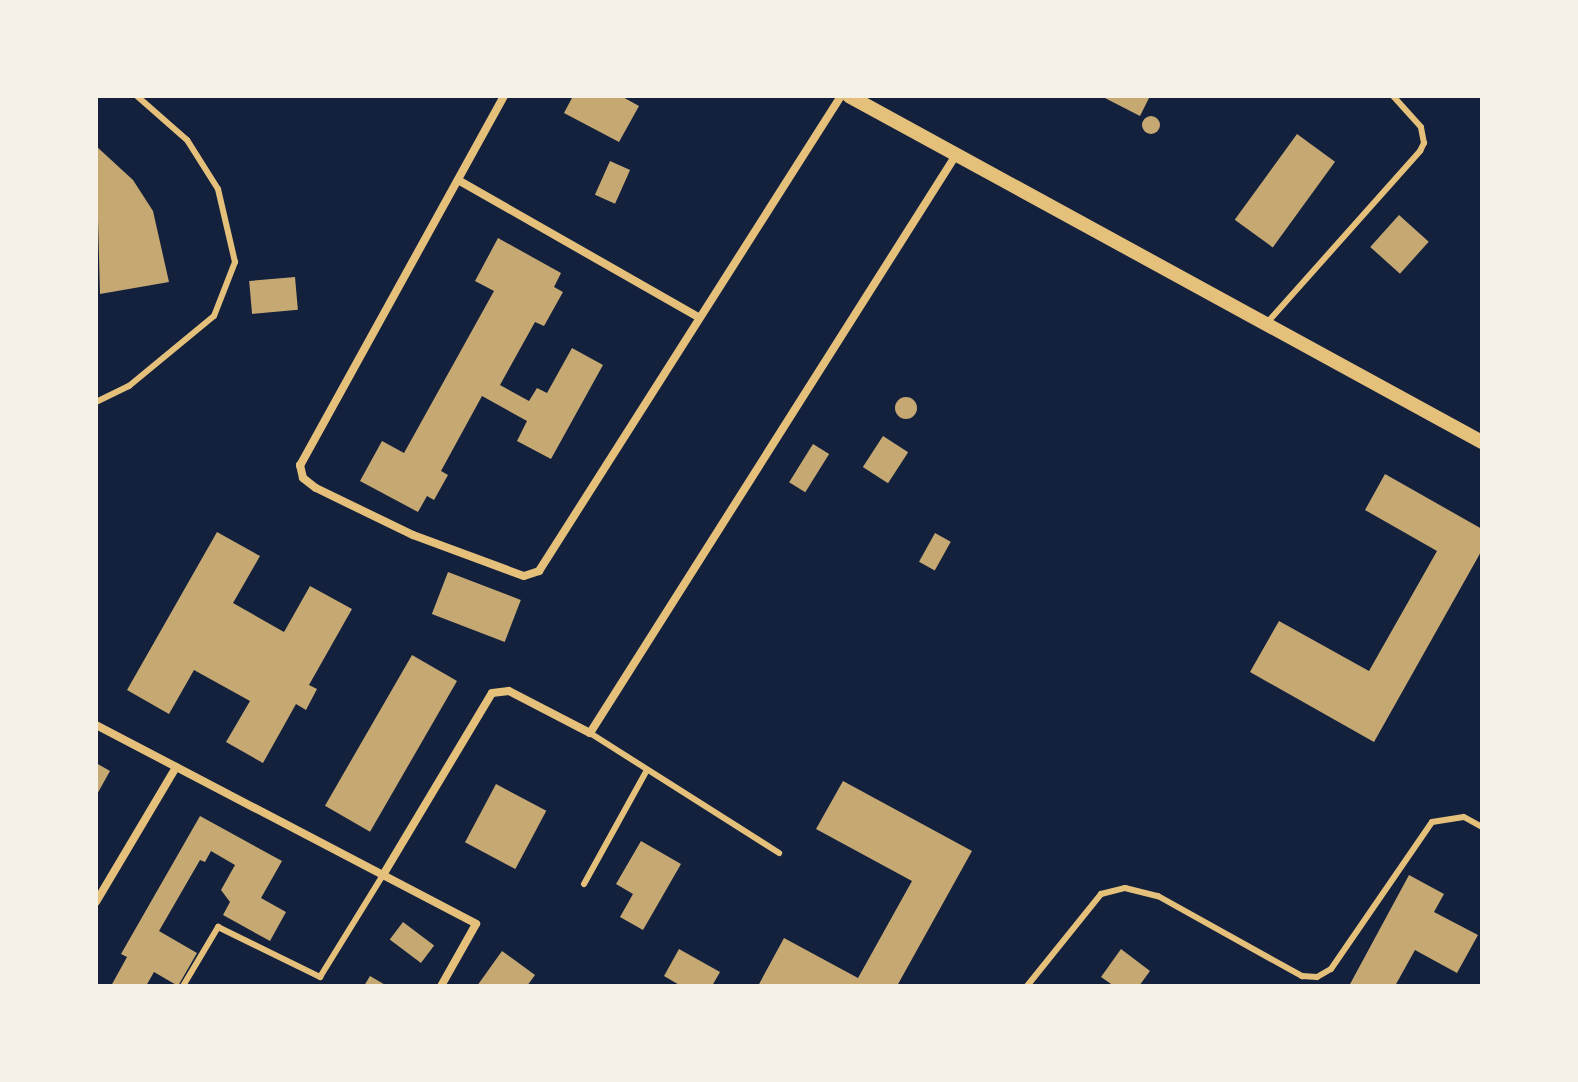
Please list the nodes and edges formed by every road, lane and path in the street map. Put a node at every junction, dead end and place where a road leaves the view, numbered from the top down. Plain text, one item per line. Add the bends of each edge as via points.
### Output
1 (137, 96) edge
2 (504, 96) edge
3 (841, 96) edge
4 (849, 96) edge
5 (1393, 96) edge
6 (956, 155) junction
7 (458, 180) junction
8 (698, 317) junction
9 (1266, 324) junction
10 (96, 402) edge
11 (1482, 442) edge
12 (96, 725) edge
13 (590, 733) junction
14 (176, 767) junction
15 (647, 770) junction
16 (1482, 827) edge
17 (779, 853) dead end
18 (383, 875) junction
19 (584, 884) dead end
20 (96, 902) edge
21 (320, 977) junction
22 (183, 986) edge
23 (315, 986) edge
24 (441, 986) edge
25 (1027, 986) edge

1 - 10 lane via 187,140 218,189 235,262 214,316 129,386
2 - 7 street
3 - 8 street
4 - 6 street
5 - 9 lane via 1421,127 1420,151
6 - 9 street
6 - 13 street
7 - 8 street
7 - 8 street via 305,450 303,478 316,488 413,535 533,575
9 - 11 street
12 - 14 street
13 - 15 lane
13 - 18 street via 509,691 492,693
14 - 18 street
14 - 20 street
15 - 17 lane
15 - 19 lane
16 - 25 lane via 1464,817 1432,822 1331,969 1317,977 1302,976 1158,896 1125,888 1101,894
18 - 21 lane
18 - 24 street via 476,924
21 - 22 lane via 218,927
21 - 23 lane

